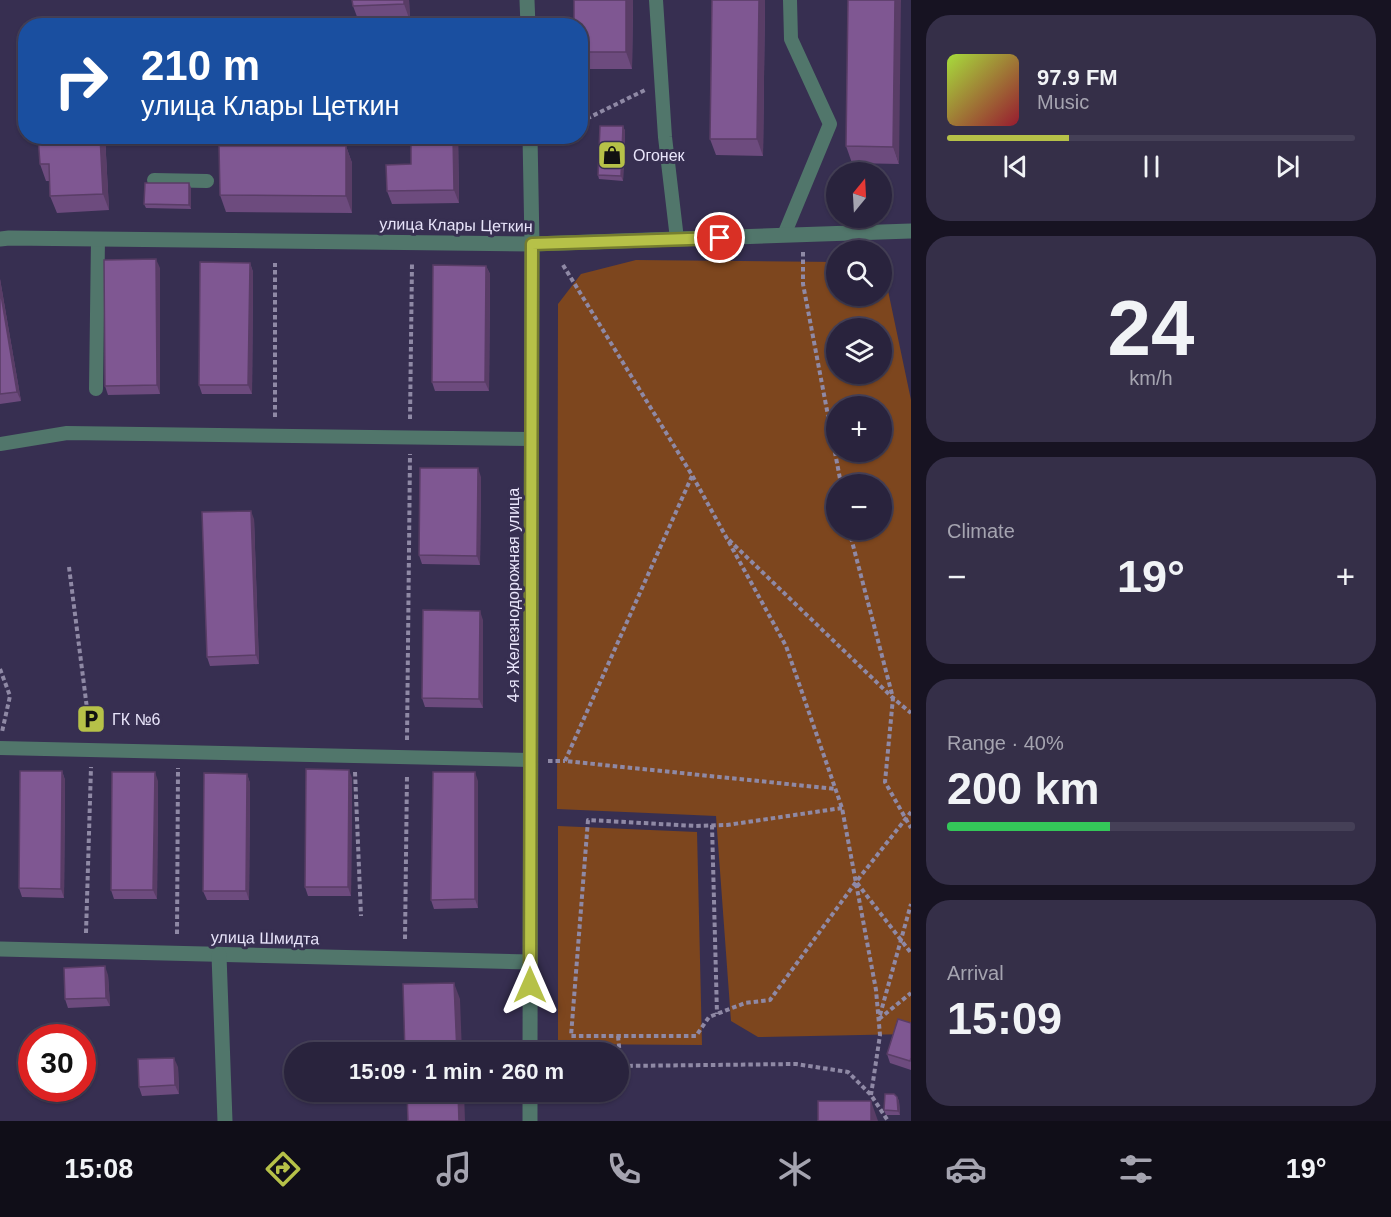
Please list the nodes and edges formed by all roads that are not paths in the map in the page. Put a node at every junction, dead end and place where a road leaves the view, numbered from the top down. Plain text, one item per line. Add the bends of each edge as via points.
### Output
1 (527, 0) edge
2 (656, 0) edge
3 (790, 0) edge
4 (528, 18) edge
5 (530, 144) edge
6 (154, 180) edge
7 (207, 181) dead end
8 (911, 231) edge
9 (784, 235) junction
10 (0, 239) edge
11 (98, 239) junction
12 (677, 239) junction
13 (532, 244) junction
14 (96, 389) dead end
15 (531, 439) junction
16 (0, 444) edge
17 (0, 748) edge
18 (530, 760) junction
19 (0, 949) edge
20 (219, 955) junction
21 (530, 962) junction
22 (530, 1042) edge
23 (530, 1102) edge
24 (225, 1121) edge
25 (530, 1121) edge

1 - 4 street
2 - 12 lane via 665,137
3 - 9 lane via 791,39 830,124
5 - 13 street, 4-я Железнодорожная улица
6 - 7 lane
8 - 9 street, улица Клары Цеткин
9 - 12 street, улица Клары Цеткин
10 - 11 street, улица Клары Цеткин
11 - 13 street, улица Клары Цеткин
11 - 14 lane
12 - 13 street, улица Клары Цеткин
13 - 15 street, 4-я Железнодорожная улица
15 - 16 lane via 67,433
15 - 18 street, 4-я Железнодорожная улица
17 - 18 lane
18 - 21 street, 4-я Железнодорожная улица
19 - 20 street, улица Шмидта
20 - 21 street, улица Шмидта
20 - 24 street
21 - 22 street, 4-я Железнодорожная улица
23 - 25 street

